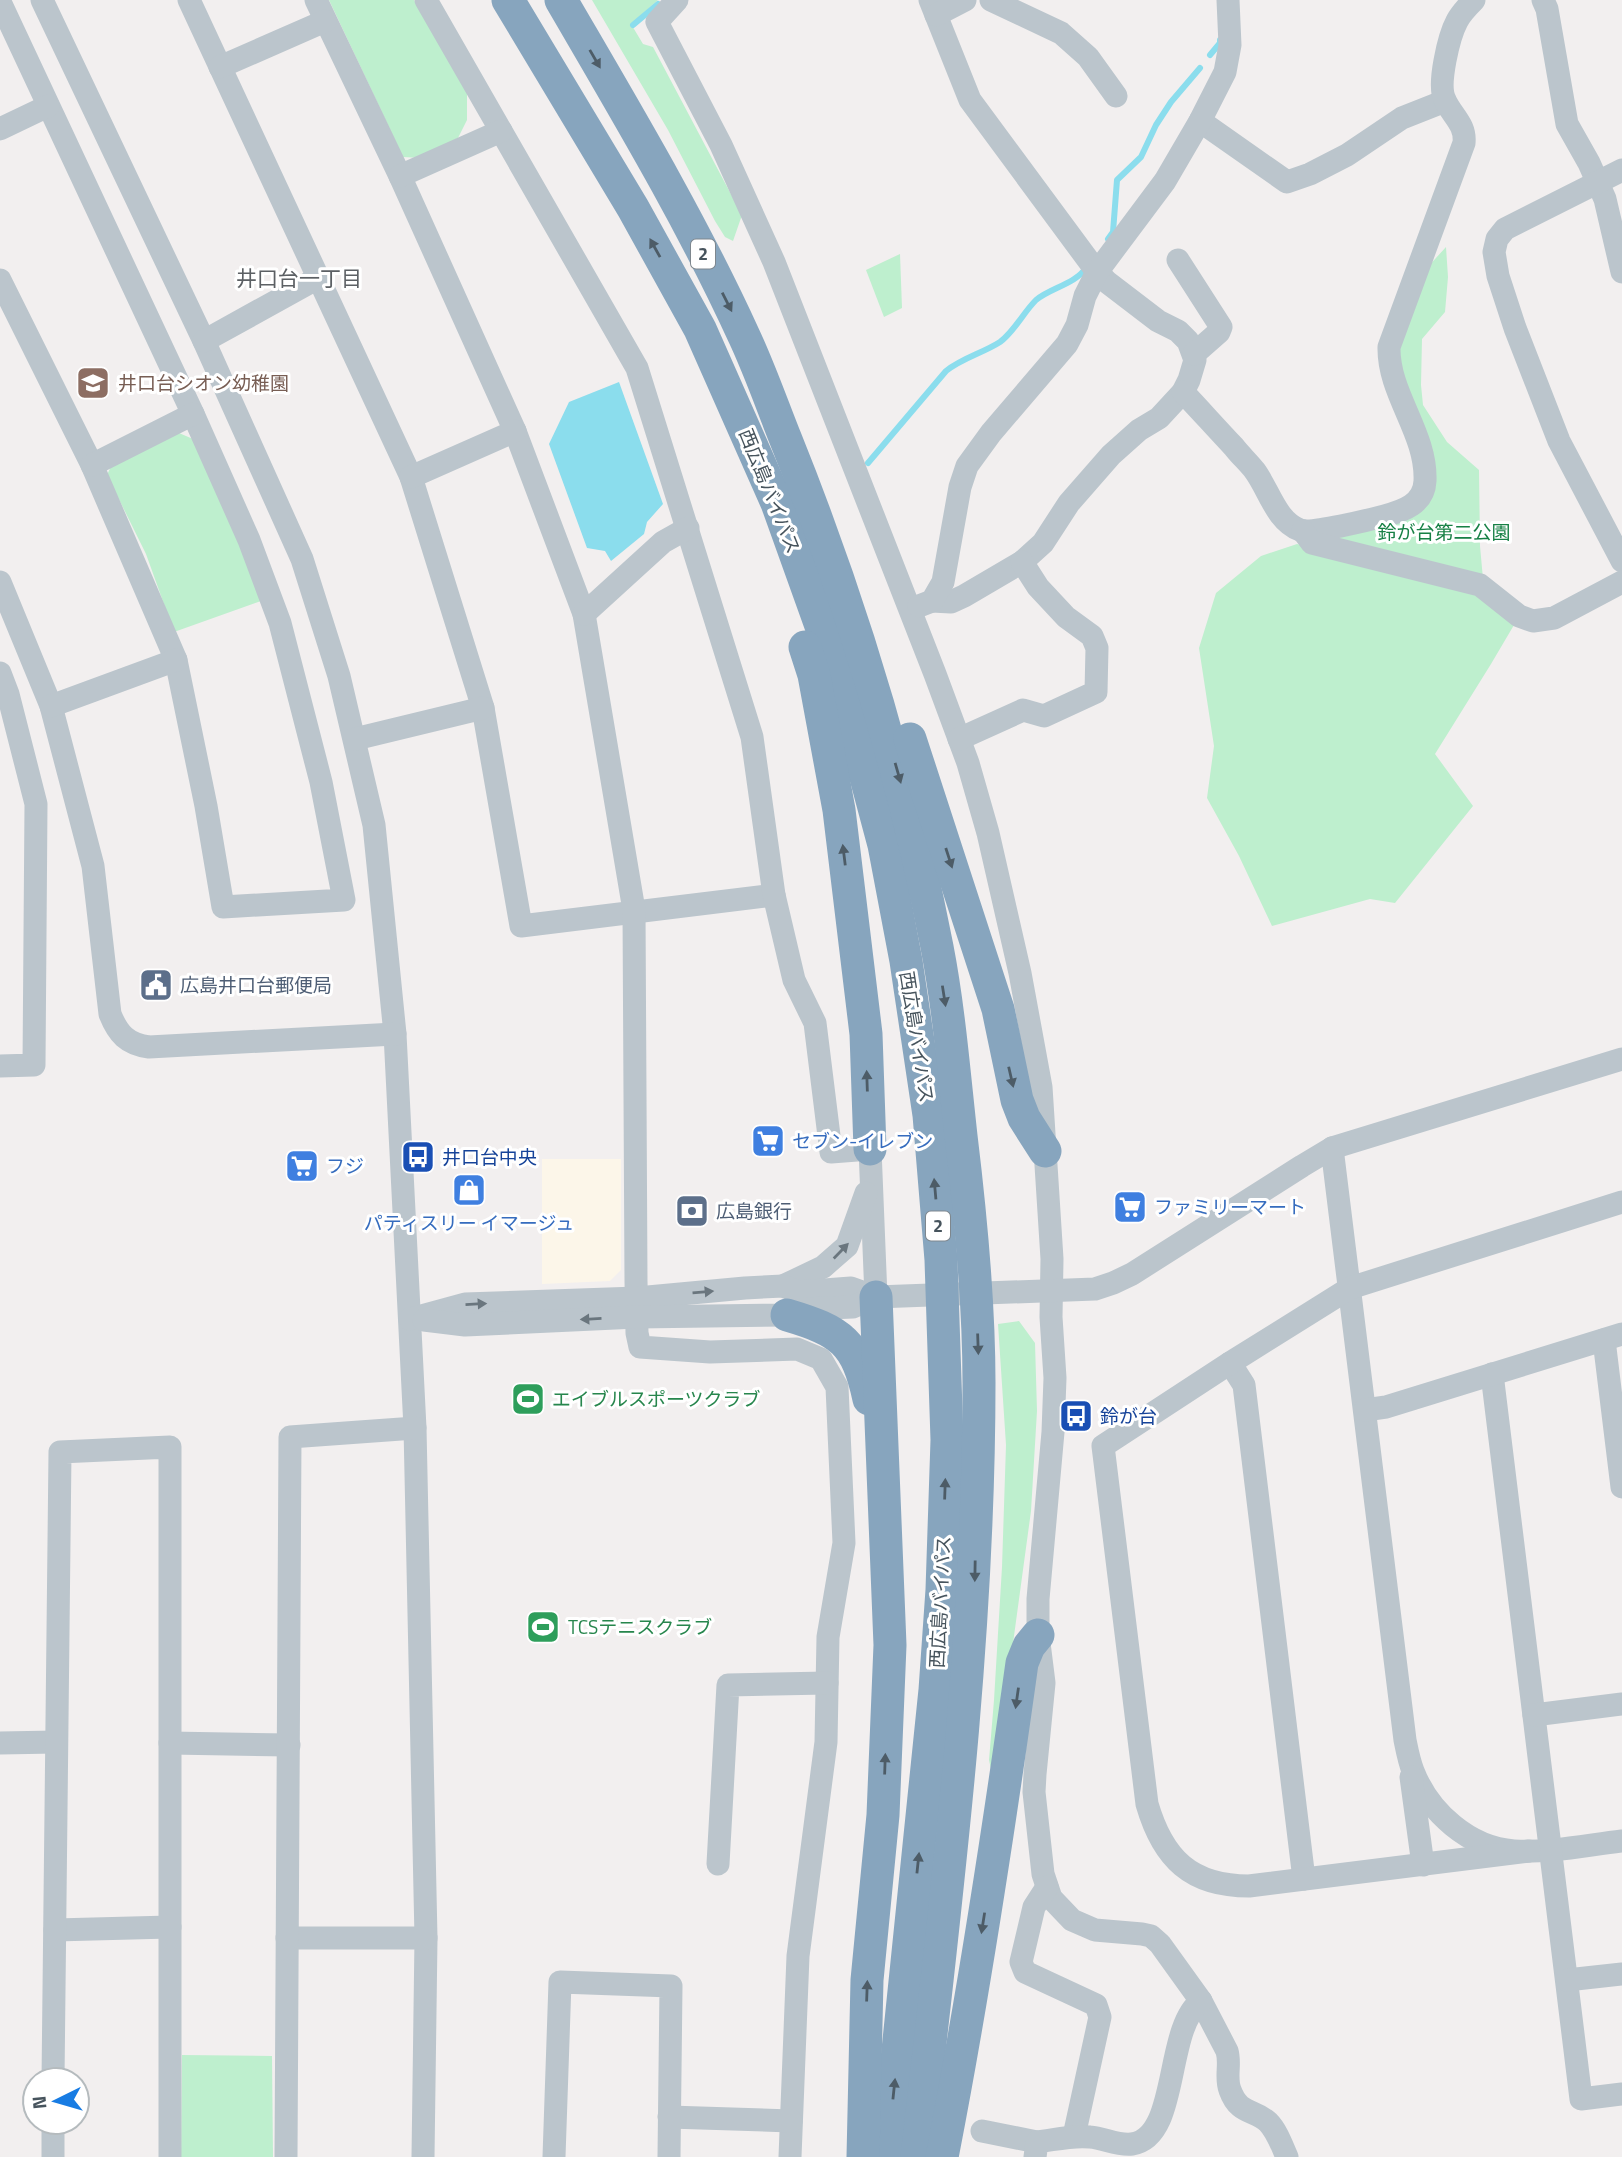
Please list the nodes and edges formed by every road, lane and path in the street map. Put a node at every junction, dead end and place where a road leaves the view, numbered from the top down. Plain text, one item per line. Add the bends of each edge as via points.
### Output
1 (43, 0) edge
2 (189, 0) edge
3 (426, 0) edge
4 (508, 0) edge
5 (561, 0) edge
6 (677, 0) edge
7 (965, 0) edge
8 (991, 0) edge
9 (1228, 0) edge
10 (1474, 0) edge
11 (1544, 0) edge
12 (0, 2) edge
13 (933, 8) edge
14 (320, 10) edge
15 (220, 67) junction
16 (1116, 96) dead end
17 (1445, 101) junction
18 (48, 106) junction
19 (1200, 121) junction
20 (0, 129) edge
21 (501, 131) junction
22 (1622, 170) edge
23 (400, 176) junction
24 (1598, 182) junction
25 (1178, 260) dead end
26 (1093, 266) junction
27 (1622, 272) edge
28 (318, 278) junction
29 (3, 291) edge
30 (700, 328) junction
31 (204, 341) junction
32 (1194, 354) junction
33 (1183, 392) junction
34 (193, 414) junction
35 (515, 431) junction
36 (92, 465) junction
37 (411, 477) junction
38 (819, 521) junction
39 (688, 528) junction
40 (1303, 531) junction
41 (1622, 561) edge
42 (1022, 562) junction
43 (0, 582) edge
44 (1622, 582) edge
45 (932, 601) junction
46 (910, 610) junction
47 (584, 614) junction
48 (176, 660) junction
49 (0, 673) edge
50 (51, 706) junction
51 (483, 708) junction
52 (355, 739) junction
53 (959, 739) junction
54 (774, 895) junction
55 (635, 911) junction
56 (395, 1034) junction
57 (1622, 1059) edge
58 (0, 1066) edge
59 (1332, 1149) junction
60 (1045, 1151) junction
61 (870, 1163) junction
62 (1622, 1202) edge
63 (1350, 1288) junction
64 (1052, 1290) junction
65 (885, 1296) junction
66 (785, 1301) junction
67 (637, 1307) junction
68 (410, 1319) junction
69 (1613, 1337) edge
70 (1230, 1363) junction
71 (1492, 1374) junction
72 (1365, 1410) junction
73 (415, 1428) junction
74 (883, 1466) junction
75 (1622, 1487) edge
76 (1038, 1635) junction
77 (827, 1684) junction
78 (1622, 1704) edge
79 (1534, 1715) junction
80 (1405, 1740) junction
81 (56, 1742) junction
82 (0, 1743) edge
83 (170, 1743) junction
84 (289, 1745) junction
85 (1622, 1841) edge
86 (1540, 1850) junction
87 (718, 1864) dead end
88 (1423, 1865) junction
89 (1304, 1879) junction
90 (1047, 1887) junction
91 (170, 1927) junction
92 (55, 1930) junction
93 (288, 1938) junction
94 (426, 1938) junction
95 (1622, 1974) edge
96 (1567, 1980) junction
97 (1201, 2001) junction
98 (53, 2066) edge
99 (1622, 2094) edge
100 (670, 2117) junction
101 (791, 2121) junction
102 (982, 2131) dead end
103 (53, 2136) edge
104 (1074, 2136) junction
105 (1036, 2150) edge
106 (52, 2157) edge
107 (170, 2157) edge
108 (286, 2157) edge
109 (423, 2157) edge
110 (554, 2157) edge
111 (669, 2157) edge
112 (790, 2157) edge
113 (863, 2157) edge
114 (887, 2157) edge
115 (917, 2157) edge
116 (942, 2157) edge
117 (1287, 2157) edge

1 - 31 street
2 - 15 street
3 - 21 street
30 -> 4 highway, 西広島バイパス / 2
5 -> 38 highway, 西広島バイパス / 2 via 667,183 745,337
6 - 46 street via 657,22 766,242
7 - 13 street
8 - 16 street via 1061,33 1088,57
9 - 19 street via 1226,72
10 - 17 street via 1457,21 1448,48 1441,89
11 - 24 street via 1567,124
12 - 18 street
13 - 26 street via 970,100
14 - 15 street
14 - 23 street
15 - 28 street
17 - 19 street via 1402,118 1347,155 1287,182
17 - 40 street via 1461,124 1464,144 1388,347 1390,371 1423,461 1423,490 1413,504 1396,513
18 - 20 street
18 - 34 street
19 - 26 street via 1166,181
21 - 23 street
21 - 39 street via 637,368
22 - 24 street
23 - 35 street
24 - 27 street
24 - 41 street via 1505,229 1494,252 1512,317 1559,441
25 - 32 street via 1221,327
26 - 32 street via 1107,282 1183,336
26 - 45 street via 1068,344 967,466 943,582
28 - 31 street
28 - 37 street
29 - 36 street
61 -> 30 highway via 866,1034 839,810 814,675
114 -> 30 highway, 西広島バイパス / 2 via 942,1590 947,1440 941,1260 929,1115 884,845 852,725 777,503
31 - 52 street via 302,559
32 - 33 street via 1194,368
33 - 40 street via 1255,470 1282,516
33 - 42 street via 1159,418 1111,454 1069,503 1043,543
34 - 36 street
34 - 48 street via 280,623 321,782 344,900 223,907
35 - 37 street
35 - 47 street
36 - 48 street
37 - 51 street
38 -> 60 highway via 890,678 998,1009 1017,1100
38 -> 115 highway, 西広島バイパス / 2 via 904,794 950,1030 975,1254 979,1381 974,1594
39 - 47 street via 663,542
39 - 54 street via 752,737
40 - 44 street via 1312,543 1480,585 1519,616 1533,621 1554,618
42 - 45 street via 964,597
42 - 53 street via 1066,617 1092,636 1097,648 1096,692 1044,716 1023,710
43 - 50 street
45 - 46 street
46 - 53 street
47 - 55 street
48 - 50 street
49 - 58 street via 36,804 34,1065
50 - 56 street via 93,866 110,1014 125,1039 149,1047
51 - 52 street
51 - 55 street via 522,926
52 - 56 street via 374,825
53 - 60 street via 988,833 1020,973 1041,1087
54 - 55 street
54 - 61 street via 794,980 815,1023 831,1152
55 - 67 street
56 - 68 street
57 - 59 street
59 - 63 street
59 - 64 street via 1120,1280 1095,1289
60 - 64 street
61 - 65 street
66 -> 61 street via 847,1247
62 - 63 street
63 - 70 street
63 - 72 street
64 - 65 street
64 - 76 street via 1054,1391
65 - 66 street via 853,1307 804,1309
65 - 74 highway
66 - 67 street
66 - 74 highway via 833,1332 855,1355 864,1375
67 - 68 street via 465,1304
67 - 77 street via 640,1347 710,1352 797,1349 821,1359 837,1387 844,1543 828,1637
68 - 73 street
69 - 71 street
69 - 75 street
70 - 89 street via 1244,1385
70 - 89 street via 1103,1446 1147,1804 1166,1850 1195,1874 1231,1886
71 - 72 street
71 - 79 street
72 - 80 street
73 - 84 street via 290,1437
73 - 94 street
113 -> 74 highway via 867,1980 883,1815 890,1645
76 - 90 street via 1044,1683 1034,1791
76 -> 116 highway via 1022,1663 996,1848
77 - 87 street via 728,1685
77 - 101 street via 826,1742 798,1956
78 - 79 street
79 - 86 street
80 - 86 street via 1423,1791 1449,1823 1493,1847
80 - 88 street
81 - 82 street
81 - 83 street via 60,1452 170,1447
81 - 92 street
83 - 84 street
83 - 91 street
84 - 93 street
85 - 86 street
86 - 88 street
86 - 96 street
88 - 89 street
90 - 97 street via 1065,1914 1082,1926 1151,1936
90 - 104 street via 1034,1907 1021,1962 1025,1972 1090,2001 1100,2017
91 - 92 street
91 - 107 street
92 - 98 street
93 - 94 street
93 - 108 street
94 - 109 street
95 - 96 street
96 - 99 street via 1581,2099
97 - 104 street via 1192,2008 1180,2037 1163,2114 1151,2134 1133,2144
97 - 117 street via 1229,2057 1227,2077 1235,2100 1268,2123
100 - 101 street
100 - 110 street via 671,1986 560,1982
100 - 111 street
101 - 112 street
102 - 105 street
103 - 106 street
104 - 105 street

